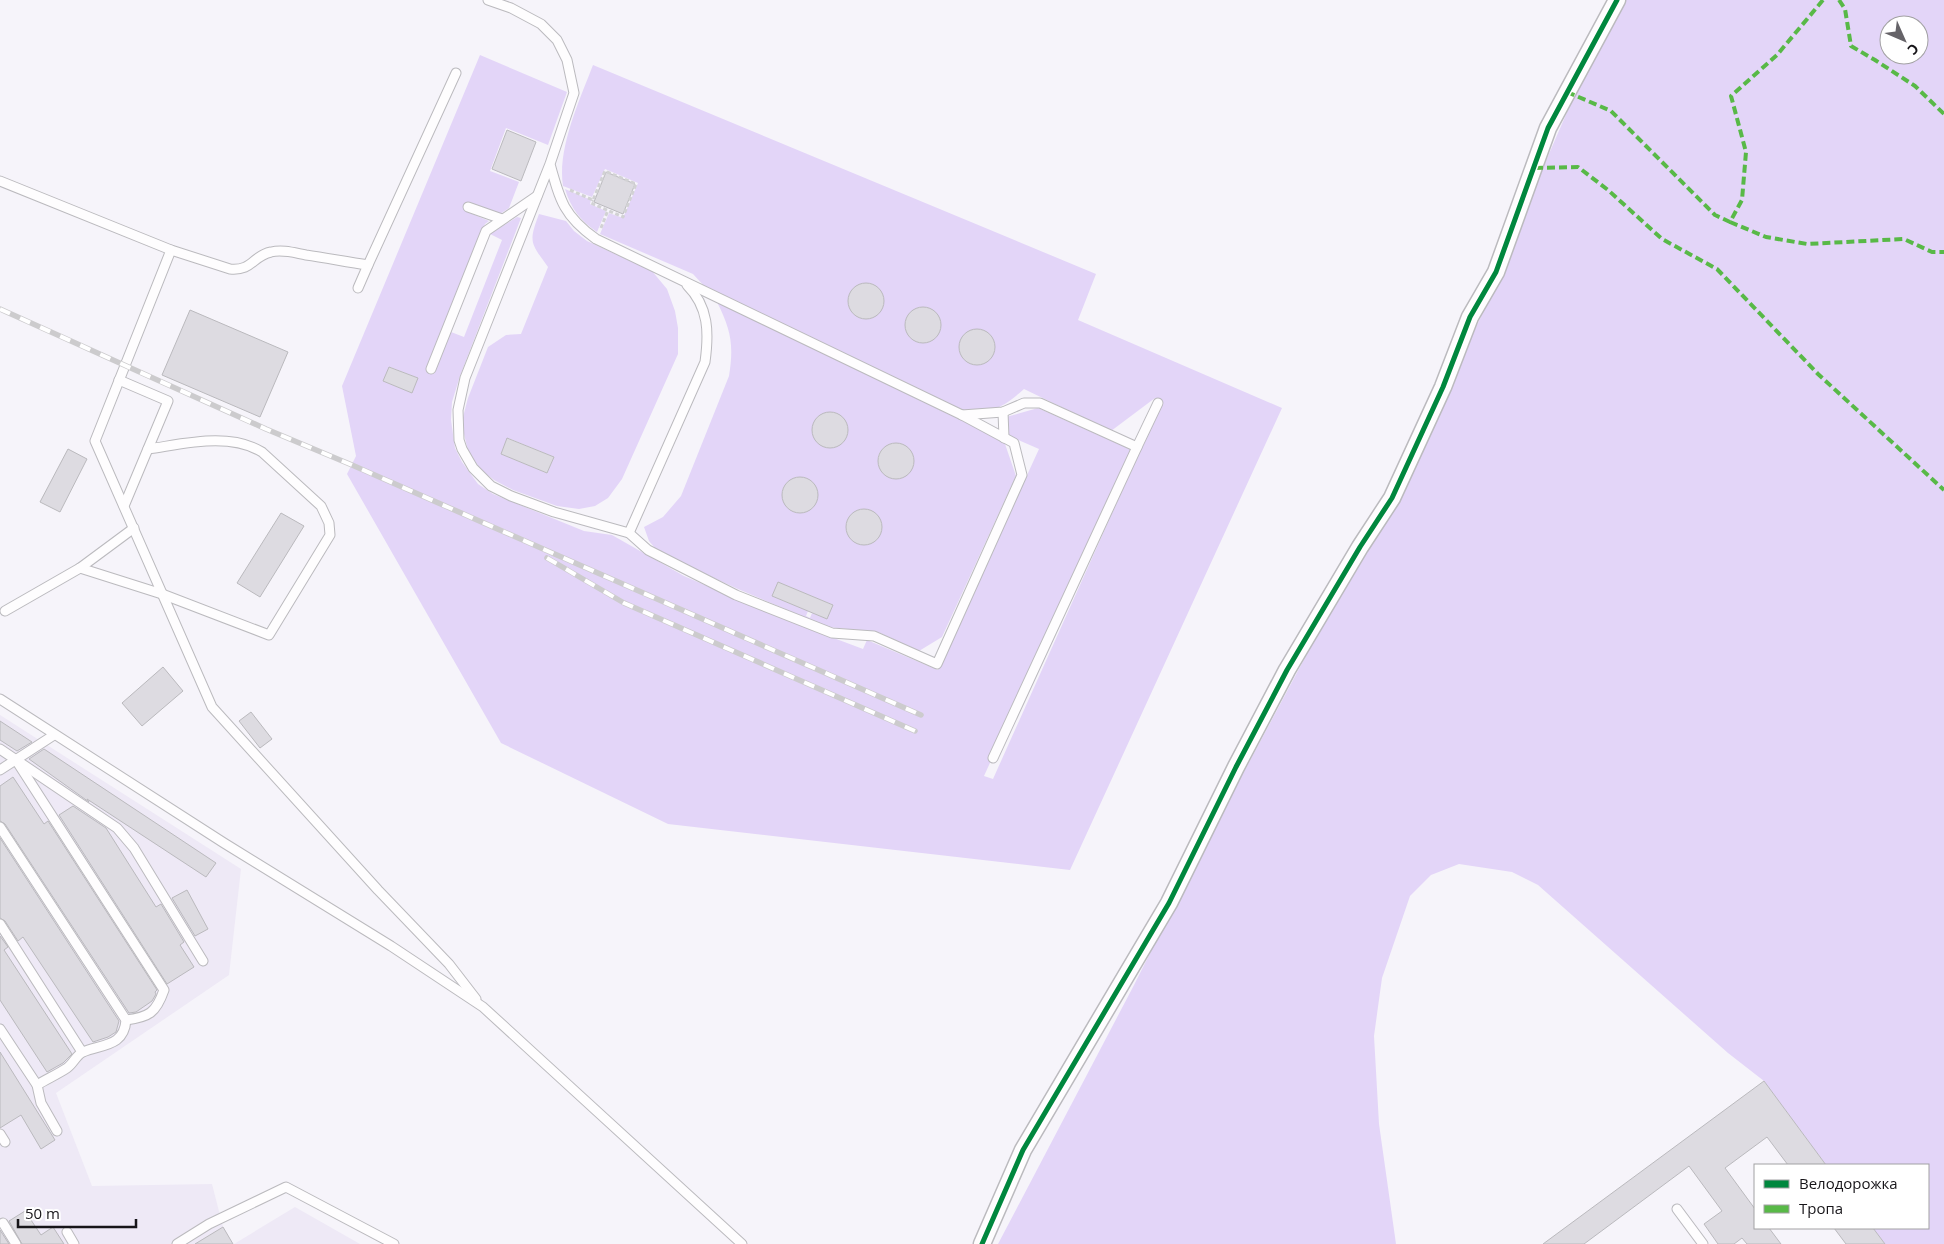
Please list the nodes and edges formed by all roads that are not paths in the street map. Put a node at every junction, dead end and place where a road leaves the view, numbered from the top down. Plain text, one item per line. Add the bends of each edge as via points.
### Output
1 (488, 0) edge
2 (1617, 0) edge
3 (456, 73) dead end
4 (550, 164) junction
5 (0, 181) edge
6 (537, 196) junction
7 (468, 207) dead end
8 (502, 219) junction
9 (171, 250) junction
10 (368, 265) junction
11 (681, 280) junction
12 (358, 288) dead end
13 (431, 370) dead end
14 (120, 380) junction
15 (1158, 403) dead end
16 (1003, 412) junction
17 (962, 415) junction
18 (1004, 438) junction
19 (1137, 447) junction
20 (148, 449) junction
21 (124, 506) junction
22 (134, 528) junction
23 (629, 533) junction
24 (80, 568) junction
25 (162, 594) junction
26 (5, 611) dead end
27 (0, 699) edge
28 (54, 735) junction
29 (0, 749) edge
30 (993, 758) dead end
31 (16, 760) junction
32 (0, 770) edge
33 (0, 827) edge
34 (0, 924) edge
35 (203, 961) dead end
36 (483, 1007) junction
37 (126, 1020) junction
38 (0, 1029) edge
39 (82, 1052) junction
40 (37, 1085) junction
41 (57, 1131) dead end
42 (1677, 1209) dead end
43 (3, 1223) dead end
44 (67, 1232) dead end
45 (16, 1244) edge
46 (74, 1244) edge
47 (177, 1244) edge
48 (394, 1244) edge
49 (742, 1244) edge
50 (982, 1244) edge
51 (1703, 1244) edge

1 - 4 lane via 541,24 557,40 567,60 574,93
2 - 50 street via 1548,128 1496,272 1470,317 1443,386 1392,498 1287,670 1169,903 1023,1150
3 - 10 lane
4 - 6 lane
4 - 11 lane via 558,196 572,218 596,239
5 - 9 lane
6 - 8 lane
6 - 23 lane via 465,378 458,410 459,440 473,468 491,486 554,512
7 - 8 lane
8 - 13 lane via 486,230
9 - 10 lane via 238,270 248,268 265,254 281,251
9 - 14 lane
10 - 12 lane
11 - 17 lane
11 - 23 lane via 696,295 706,317 705,362
14 - 20 lane via 168,401
14 - 21 lane via 95,441
15 - 19 lane
16 - 17 lane
16 - 18 lane
16 - 19 lane via 1024,403 1040,402
17 - 18 lane
18 - 23 lane via 1014,443 1022,475 937,664 874,636 832,633 736,596 648,550
19 - 30 lane
20 - 21 lane
20 - 25 lane via 223,441 254,447 321,506 329,523 330,535 269,635
21 - 22 lane
22 - 24 lane
22 - 25 lane
24 - 25 lane
24 - 26 lane
25 - 36 lane via 212,707 448,964
27 - 28 lane
28 - 31 lane
28 - 36 lane
29 - 31 lane
31 - 32 lane
31 - 35 lane via 109,822 124,836
31 - 37 lane via 164,990 159,1004 151,1013
33 - 37 lane
34 - 39 lane
36 - 49 lane
37 - 39 lane via 122,1035 113,1042
38 - 40 lane
39 - 40 lane via 69,1067
40 - 41 lane via 41,1103
42 - 51 lane
43 - 45 lane
44 - 46 lane
47 - 48 lane via 209,1224 286,1187

